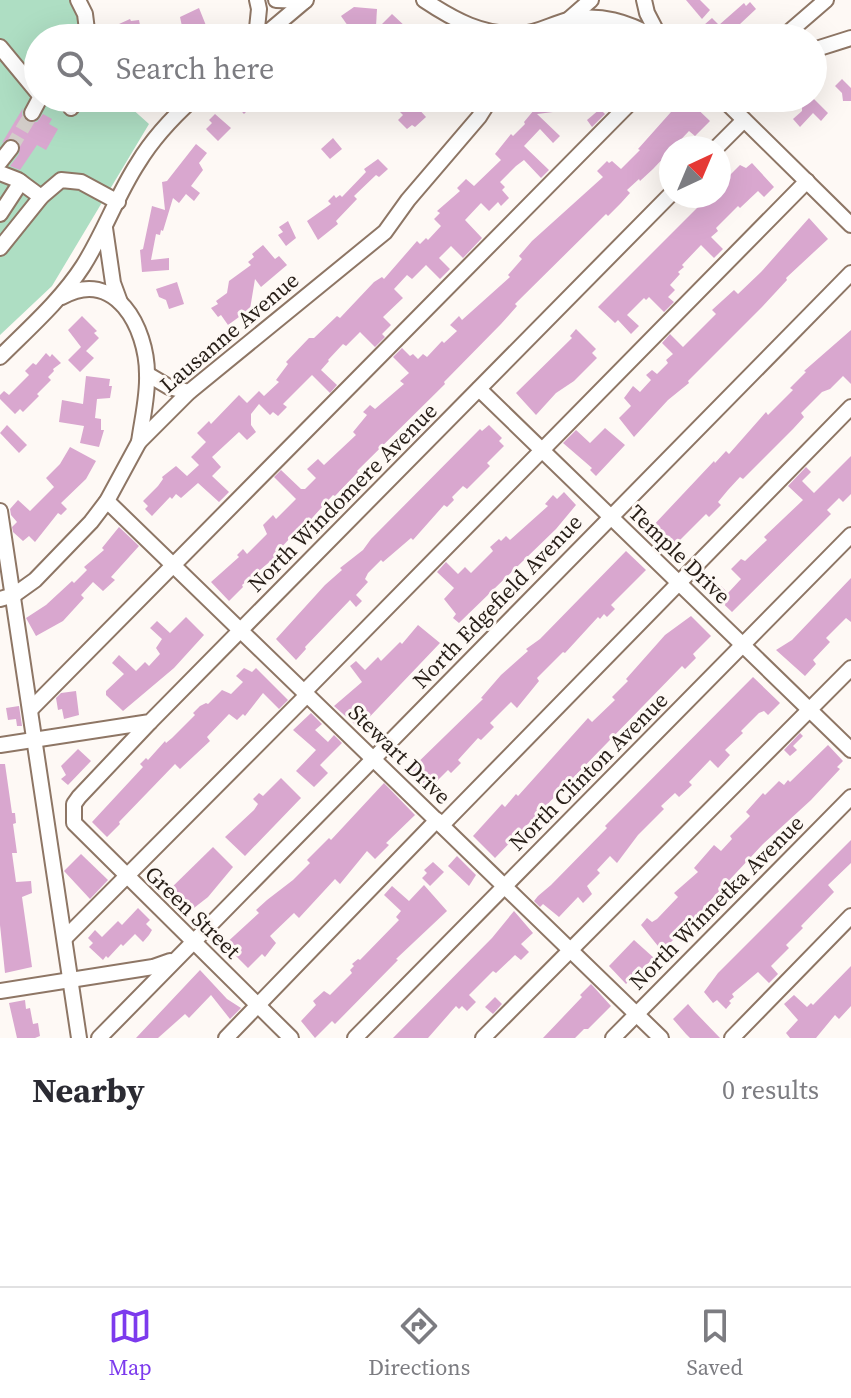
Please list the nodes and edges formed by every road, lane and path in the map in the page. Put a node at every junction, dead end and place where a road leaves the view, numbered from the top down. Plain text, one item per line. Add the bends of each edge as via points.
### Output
1 (78, 0) edge
2 (257, 0) edge
3 (276, 0) edge
4 (305, 0) edge
5 (424, 0) edge
6 (591, 0) edge
7 (644, 0) edge
8 (826, 0) edge
9 (567, 20) junction
10 (86, 24) edge
11 (258, 24) edge
12 (275, 24) edge
13 (463, 24) edge
14 (558, 24) edge
15 (629, 24) edge
16 (652, 24) edge
17 (798, 24) edge
18 (851, 38) edge
19 (827, 46) edge
20 (0, 47) edge
21 (24, 77) edge
22 (181, 112) edge
23 (482, 112) edge
24 (621, 112) edge
25 (736, 112) edge
26 (744, 120) junction
27 (728, 136) edge
28 (11, 148) tunnel mouth
29 (0, 162) edge
30 (0, 173) edge
31 (807, 181) junction
32 (21, 182) junction
33 (41, 197) junction
34 (118, 202) junction
35 (659, 206) edge
36 (0, 214) edge
37 (851, 225) edge
38 (105, 228) junction
39 (0, 248) edge
40 (851, 273) edge
41 (56, 300) junction
42 (120, 302) junction
43 (0, 357) edge
44 (147, 374) junction
45 (479, 389) junction
46 (189, 392) junction
47 (851, 407) edge
48 (139, 442) junction
49 (542, 450) junction
50 (107, 501) junction
51 (0, 511) edge
52 (610, 517) junction
53 (851, 535) edge
54 (176, 565) junction
55 (679, 583) junction
56 (7, 597) edge
57 (242, 630) junction
58 (742, 646) junction
59 (851, 668) edge
60 (306, 694) junction
61 (31, 709) junction
62 (810, 710) junction
63 (150, 722) junction
64 (36, 740) junction
65 (0, 745) edge
66 (851, 750) edge
67 (374, 759) junction
68 (851, 797) edge
69 (73, 813) joint
70 (440, 823) junction
71 (126, 877) junction
72 (505, 887) junction
73 (851, 916) edge
74 (65, 938) junction
75 (192, 941) junction
76 (571, 950) junction
77 (174, 960) junction
78 (70, 980) junction
79 (0, 991) edge
80 (258, 1006) junction
81 (637, 1014) junction
82 (79, 1038) edge
83 (99, 1038) edge
84 (226, 1038) edge
85 (291, 1038) edge
86 (355, 1038) edge
87 (483, 1038) edge
88 (613, 1038) edge
89 (661, 1038) edge
90 (732, 1038) edge

1 - 10 street
2 - 11 street
3 - 4 street
4 - 12 street
5 - 13 street
6 - 9 street
7 - 16 street
8 - 17 street
9 - 14 street
9 - 15 street via 592,17
18 - 19 street
20 - 21 street
22 - 34 street via 150,145
23 - 46 street, Lausanne Avenue via 385,232
24 - 54 street
25 - 26 street
26 - 27 street
26 - 31 street
28 - 29 street
30 - 32 street
31 - 37 street
31 - 49 street
32 - 33 street
32 - 36 street
33 - 34 street via 61,180 70,180
33 - 39 street
34 - 38 street
35 - 45 street, North Windomere Avenue
38 - 41 street
38 - 42 street
40 - 52 street, North Edgefield Avenue
41 - 42 street via 91,287
41 - 43 street
42 - 44 street via 144,352
44 - 46 street
44 - 48 street
45 - 49 street, Temple Drive
45 - 57 street, North Windomere Avenue
46 - 48 street, Lausanne Avenue
47 - 55 street
48 - 50 street, Lausanne Avenue
49 - 52 street, Temple Drive
49 - 60 street
50 - 54 street, Stewart Drive
50 - 56 street, Lausanne Avenue via 35,580
51 - 56 street
52 - 55 street, Temple Drive
52 - 67 street, North Edgefield Avenue
53 - 58 street, North Clinton Avenue
54 - 57 street, Stewart Drive
54 - 61 street
55 - 58 street, Temple Drive
55 - 70 street
56 - 61 street
57 - 60 street, Stewart Drive
57 - 63 street, North Windomere Avenue
58 - 62 street, Temple Drive
58 - 72 street, North Clinton Avenue
59 - 62 street
60 - 67 street, Stewart Drive
60 - 71 street
61 - 64 street
62 - 66 street, Temple Drive
62 - 76 street
63 - 64 street
63 - 69 street, North Windomere Avenue via 79,797
64 - 65 street
64 - 74 street
67 - 70 street, Stewart Drive
67 - 75 street, North Edgefield Avenue
68 - 81 street, North Winnetka Avenue
69 - 71 street, Green Street via 78,830
70 - 72 street, Stewart Drive
70 - 80 street
71 - 74 street
71 - 75 street, Green Street
72 - 76 street, Stewart Drive
72 - 86 street, North Clinton Avenue
73 - 90 street
74 - 78 street
75 - 77 street, North Edgefield Avenue
75 - 80 street, Green Street
76 - 81 street, Stewart Drive
76 - 87 street
77 - 78 street
77 - 83 street, North Edgefield Avenue
78 - 79 street
78 - 82 street
80 - 84 street
80 - 85 street, Green Street
81 - 88 street, North Winnetka Avenue
81 - 89 street, Stewart Drive

